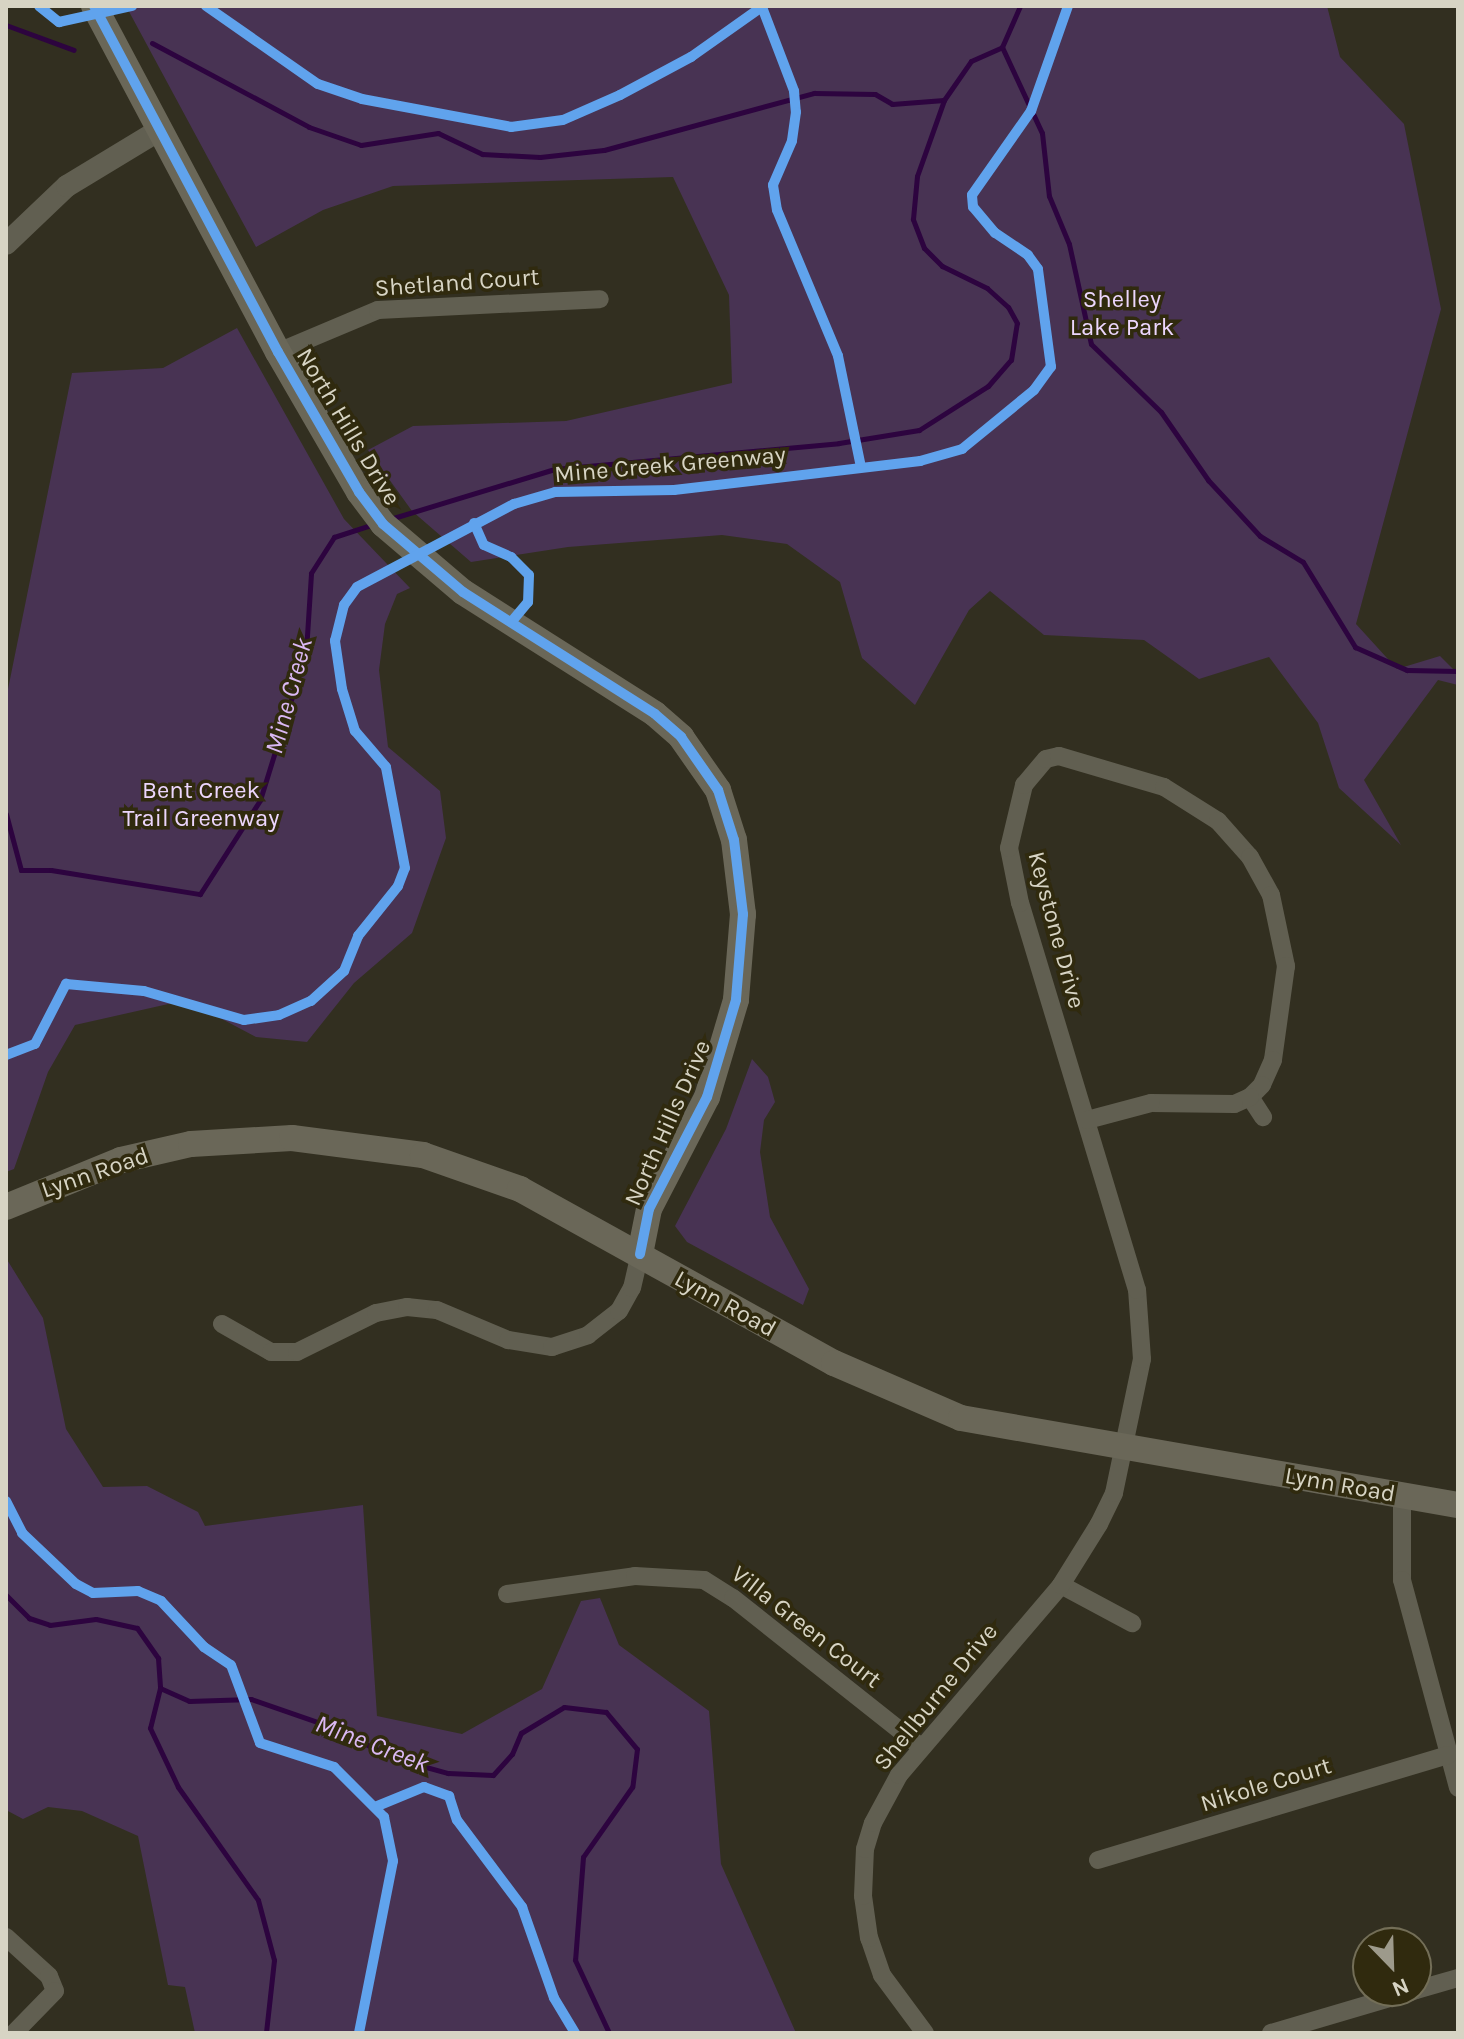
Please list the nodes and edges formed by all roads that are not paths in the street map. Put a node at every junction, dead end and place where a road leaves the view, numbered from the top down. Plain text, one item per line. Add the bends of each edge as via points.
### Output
1 (94, 6) edge
2 (161, 129) junction
3 (6, 244) edge
4 (600, 299) dead end
5 (278, 352) junction
6 (1250, 1097) junction
7 (1263, 1117) dead end
8 (1087, 1120) junction
9 (6, 1207) edge
10 (640, 1254) junction
11 (222, 1324) dead end
12 (1122, 1447) junction
13 (1402, 1496) junction
14 (1458, 1505) edge
15 (1061, 1585) junction
16 (507, 1594) dead end
17 (1132, 1623) dead end
18 (922, 1748) junction
19 (1448, 1755) junction
20 (1458, 1788) edge
21 (1098, 1860) dead end
22 (6, 1937) edge
23 (1458, 1978) edge
24 (1432, 1986) edge
25 (1360, 2007) edge
26 (14, 2033) edge
27 (925, 2033) edge
28 (1271, 2033) edge

1 - 2 main road, North Hills Drive
2 - 3 street via 67,186
2 - 5 main road, North Hills Drive
4 - 5 street, Shetland Court via 378,310
5 - 10 main road, North Hills Drive via 383,524 463,592 655,714 695,754 723,802 743,914 736,1000 707,1097 649,1209
6 - 7 street
6 - 8 street via 1234,1104 1151,1103
6 - 8 street, Keystone Drive via 1273,1060 1286,984 1278,915 1261,874 1218,821 1194,802 1164,787 1042,751 1019,795 1009,848 1020,903
8 - 12 street, Keystone Drive via 1142,1321 1139,1380
9 - 10 main road, Lynn Road via 121,1160 191,1144 292,1138 368,1144 479,1173 520,1189
10 - 11 street via 632,1288 619,1311 588,1335 552,1347 519,1343 437,1310 407,1307 376,1313 297,1352 271,1352
10 - 12 main road, Lynn Road via 834,1363 961,1418
12 - 13 main road, Lynn Road
12 - 15 street, Shellburne Drive via 1114,1493
13 - 14 main road, Lynn Road
13 - 19 street via 1402,1580
15 - 17 street
15 - 18 street, Shellburne Drive
16 - 18 street, Villa Green Court via 635,1576 704,1580
18 - 27 street, Shellburne Drive via 899,1775 873,1823 865,1849 863,1896 882,1975
19 - 20 street
19 - 21 street, Nikole Court
22 - 26 street via 49,1976 55,1991
23 - 24 street
25 - 28 street

